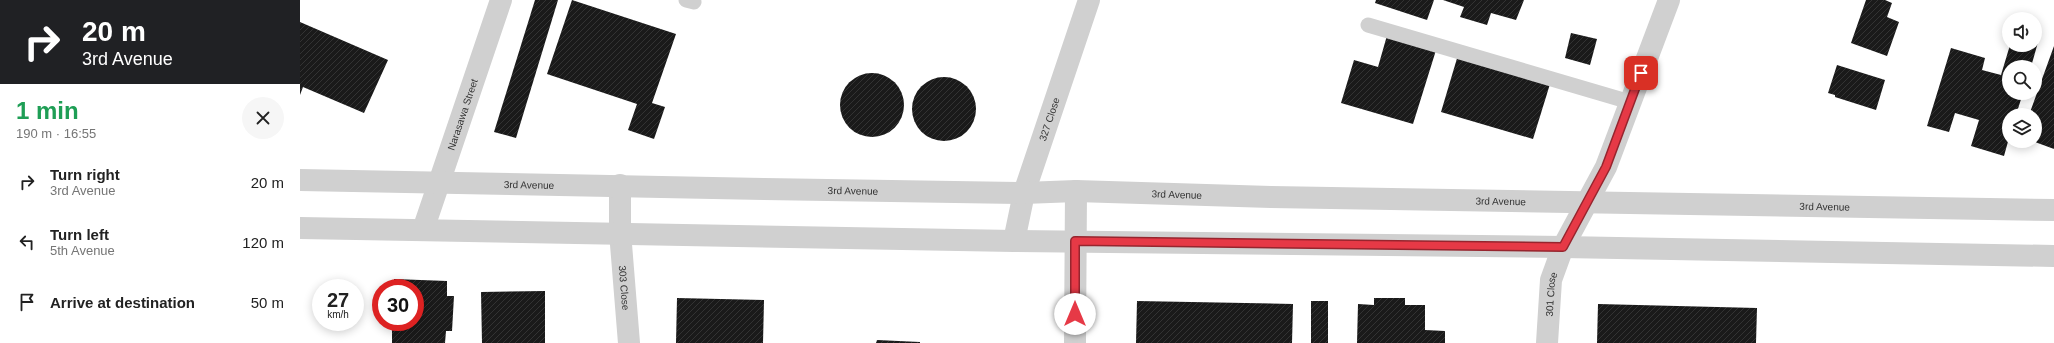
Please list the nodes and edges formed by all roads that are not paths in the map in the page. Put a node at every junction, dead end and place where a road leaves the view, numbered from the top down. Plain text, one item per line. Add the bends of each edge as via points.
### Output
1 (501, 0) edge
2 (1089, 0) edge
3 (1669, 0) edge
4 (1368, 25) dead end
5 (1630, 102) junction
6 (300, 180) edge
7 (440, 182) junction
8 (620, 186) junction
9 (1076, 191) junction
10 (1024, 193) junction
11 (1588, 202) junction
12 (2054, 210) edge
13 (300, 228) edge
14 (423, 230) junction
15 (620, 232) junction
16 (1014, 241) junction
17 (1075, 241) junction
18 (1563, 247) junction
19 (2054, 256) edge
20 (629, 343) edge
21 (1075, 343) edge
22 (1547, 343) edge

1 - 7 street, Narasawa Street
2 - 10 street, 327 Close
3 - 5 street, 301 Close
4 - 5 lane
5 - 11 street, 301 Close via 1606,167
6 - 7 street, 3rd Avenue
7 - 8 street, 3rd Avenue
7 - 14 street, Narasawa Street
8 - 10 street, 3rd Avenue
8 - 15 street, 303 Close
9 - 10 street, 3rd Avenue
9 - 11 street, 3rd Avenue
9 - 17 street
10 - 16 street, 327 Close
11 - 12 street, 3rd Avenue
11 - 18 street, 301 Close
13 - 14 street
14 - 15 street
15 - 16 street
15 - 20 street, 303 Close
16 - 17 street
17 - 18 street
17 - 21 street
18 - 19 street
18 - 22 street, 301 Close via 1551,280

